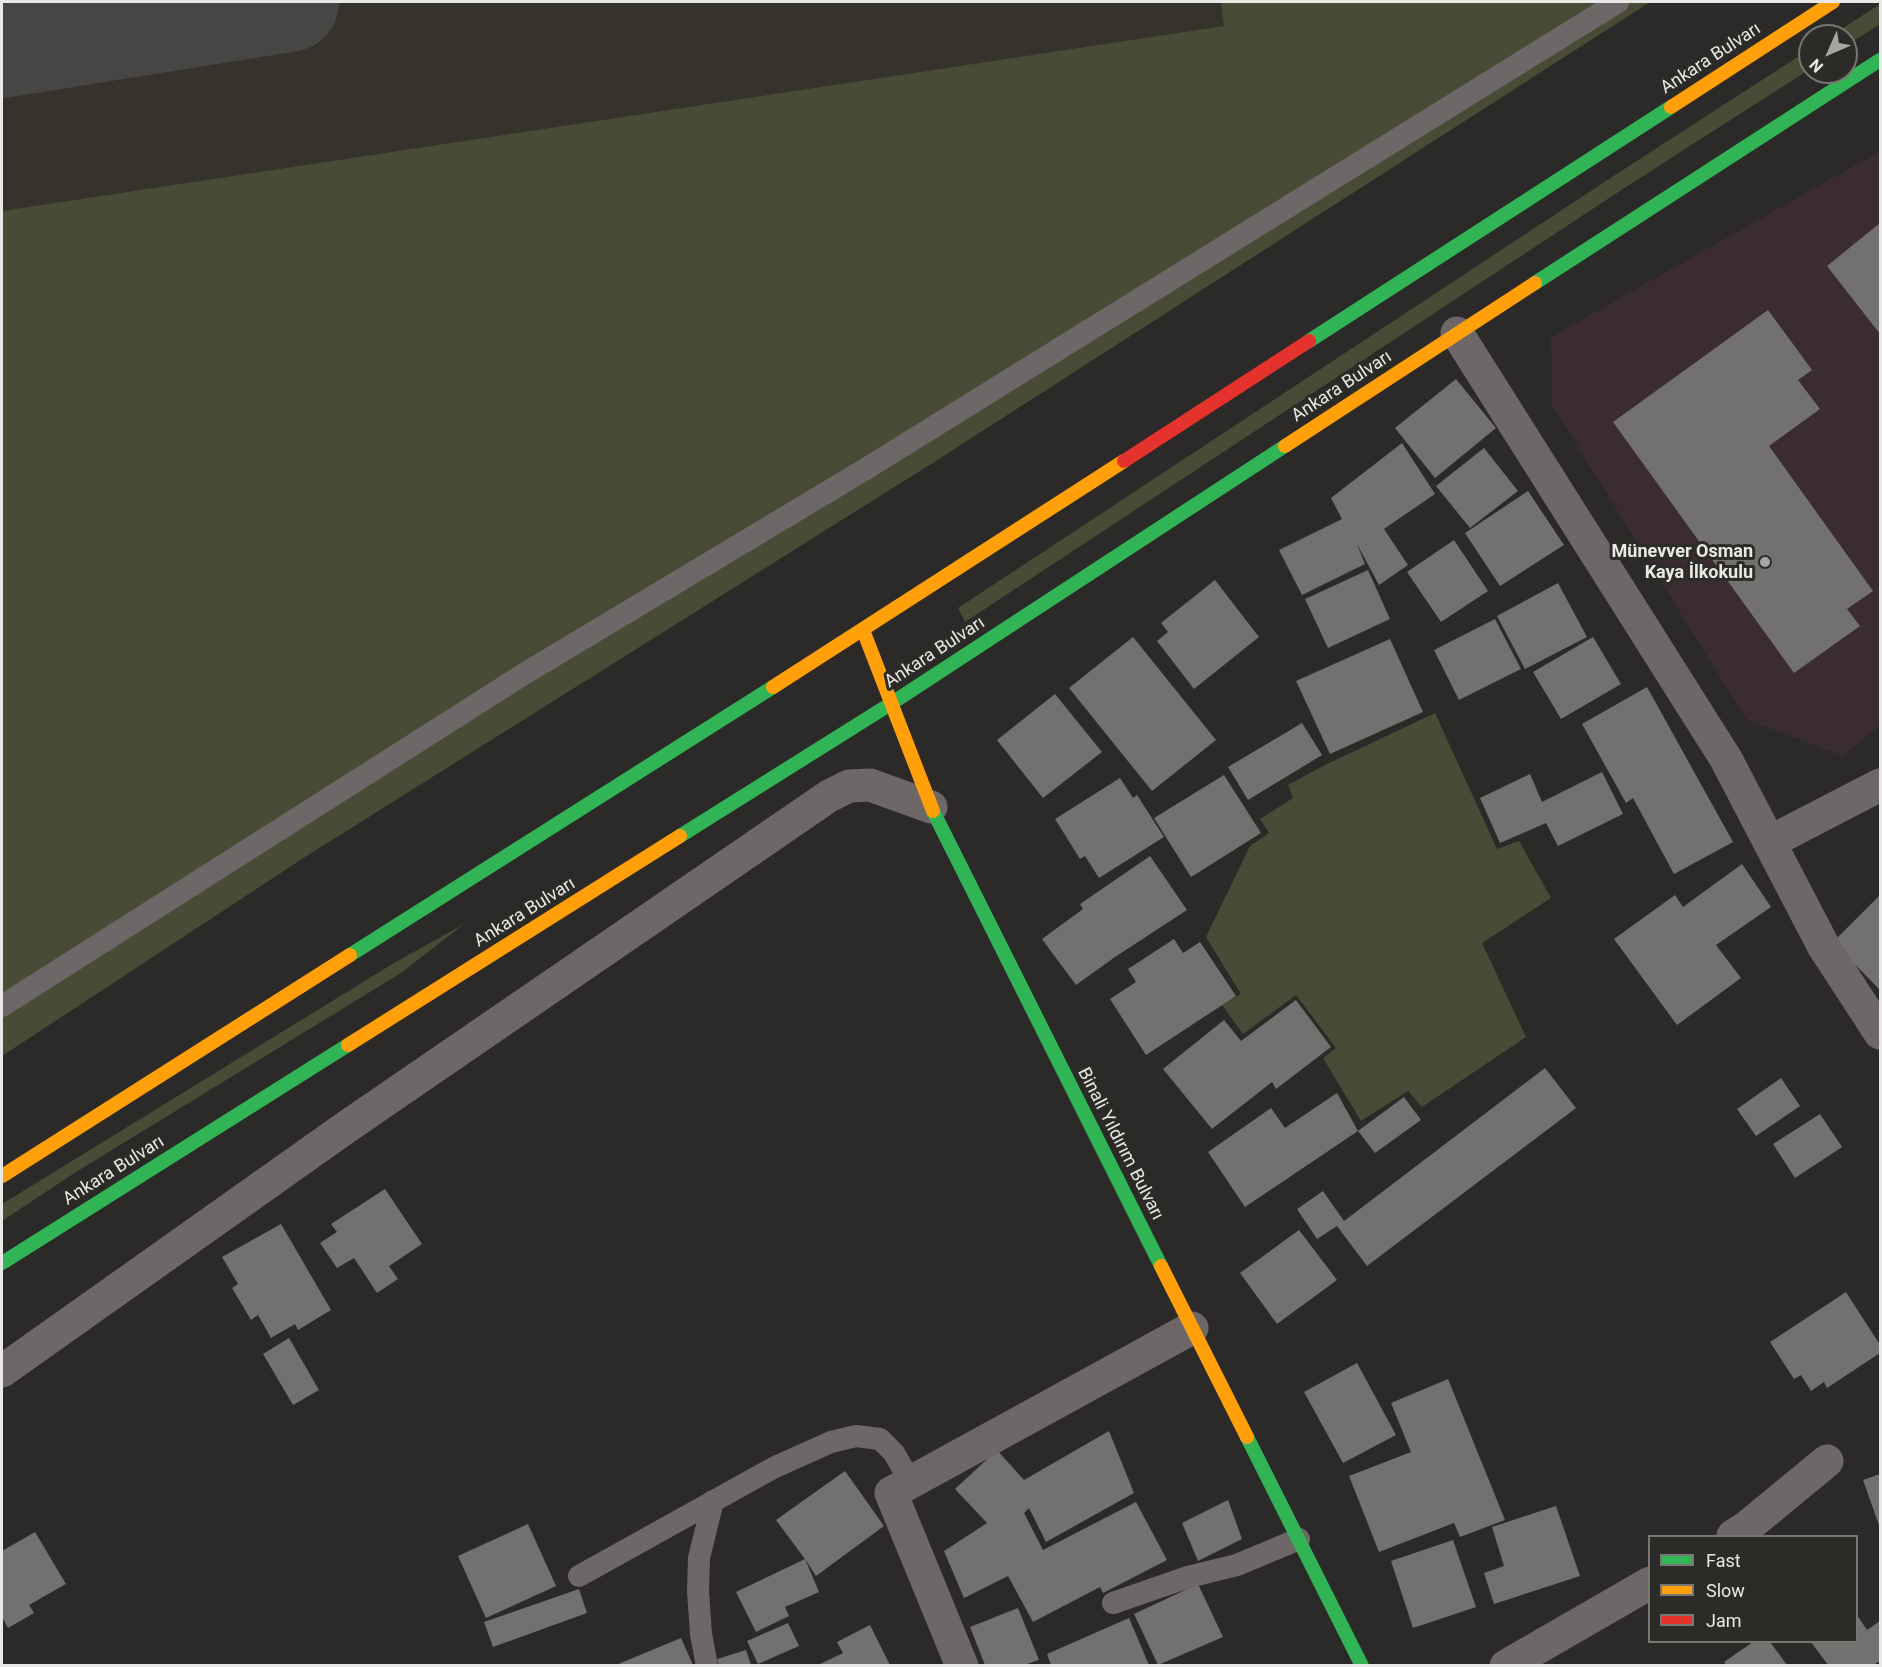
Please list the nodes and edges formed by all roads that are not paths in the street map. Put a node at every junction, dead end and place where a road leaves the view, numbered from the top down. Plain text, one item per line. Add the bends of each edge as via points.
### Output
1 (1618, 2) edge
2 (1833, 2) edge
3 (1881, 60) edge
4 (1457, 333) junction
5 (863, 630) junction
6 (892, 703) junction
7 (1881, 785) edge
8 (931, 807) junction
9 (1770, 842) junction
10 (2, 1006) edge
11 (1881, 1033) edge
12 (2, 1176) edge
13 (2, 1263) edge
14 (1192, 1328) junction
15 (2, 1371) edge
16 (1827, 1461) dead end
17 (911, 1483) junction
18 (713, 1502) junction
19 (1735, 1535) edge
20 (1299, 1539) junction
21 (579, 1576) dead end
22 (1648, 1584) edge
23 (1113, 1603) dead end
24 (707, 1665) edge
25 (962, 1665) edge
26 (1362, 1665) edge
27 (1506, 1665) edge

1 - 10 lane via 864,470 524,674
2 - 5 main road, Ankara Bulvarı
3 - 4 main road, Ankara Bulvarı
4 - 6 main road, Ankara Bulvarı
4 - 9 street via 1726,759
5 - 6 main road, Binali Yıldırım Bulvarı
5 - 12 main road, Ankara Bulvarı
6 - 8 main road, Binali Yıldırım Bulvarı
6 - 13 main road, Ankara Bulvarı
7 - 9 street
8 - 14 main road, Binali Yıldırım Bulvarı
8 - 15 street via 870,785 849,786 829,796 345,1128
9 - 11 street via 1824,947
14 - 17 street
14 - 20 main road, Binali Yıldırım Bulvarı
16 - 19 street
17 - 18 lane via 894,1453 880,1439 856,1436 831,1442 775,1467
17 - 25 street via 891,1493
18 - 21 lane
18 - 24 lane via 699,1558 700,1634
20 - 23 lane via 1237,1564
20 - 26 main road, Binali Yıldırım Bulvarı
22 - 27 street

